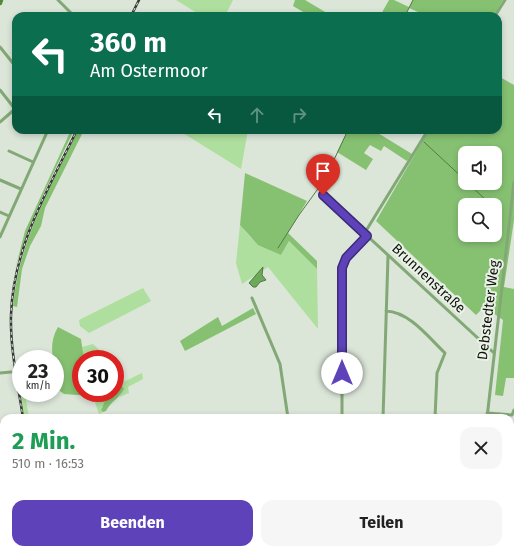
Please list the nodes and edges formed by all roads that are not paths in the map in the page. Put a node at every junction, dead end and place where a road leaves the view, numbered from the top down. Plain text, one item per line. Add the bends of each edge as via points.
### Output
1 (58, 0) edge
2 (504, 0) edge
3 (70, 12) edge
4 (497, 12) edge
5 (0, 47) edge
6 (12, 62) edge
7 (0, 90) edge
8 (12, 104) edge
9 (12, 111) edge
10 (0, 122) edge
11 (46, 134) edge
12 (426, 134) edge
13 (9, 151) dead end
14 (33, 162) junction
15 (0, 180) edge
16 (514, 182) edge
17 (21, 189) junction
18 (323, 195) dead end
19 (0, 212) edge
20 (9, 216) junction
21 (366, 235) junction
22 (0, 237) edge
23 (388, 256) junction
24 (252, 298) dead end
25 (386, 311) junction
26 (494, 353) junction
27 (11, 372) dead end
28 (0, 373) edge
29 (514, 410) edge
30 (487, 413) joint
31 (287, 414) edge
32 (342, 414) edge
33 (383, 414) edge
34 (435, 414) edge

1 - 3 street
2 - 4 street
5 - 6 street
7 - 8 street
9 - 10 street
11 - 14 street
12 - 21 street
13 - 14 street
14 - 17 street
15 - 17 street
16 - 26 street, Debstedter Weg
17 - 20 street
18 - 21 street, Brunnenstraße
19 - 20 street
20 - 22 street
21 - 23 street, Brunnenstraße
21 - 32 street via 346,258 342,268
23 - 25 street
23 - 26 street, Brunnenstraße
24 - 31 street via 280,364
25 - 33 street
25 - 34 street via 406,317 445,353 437,373
26 - 30 street, Debstedter Weg
27 - 28 street
29 - 30 street via 512,414

